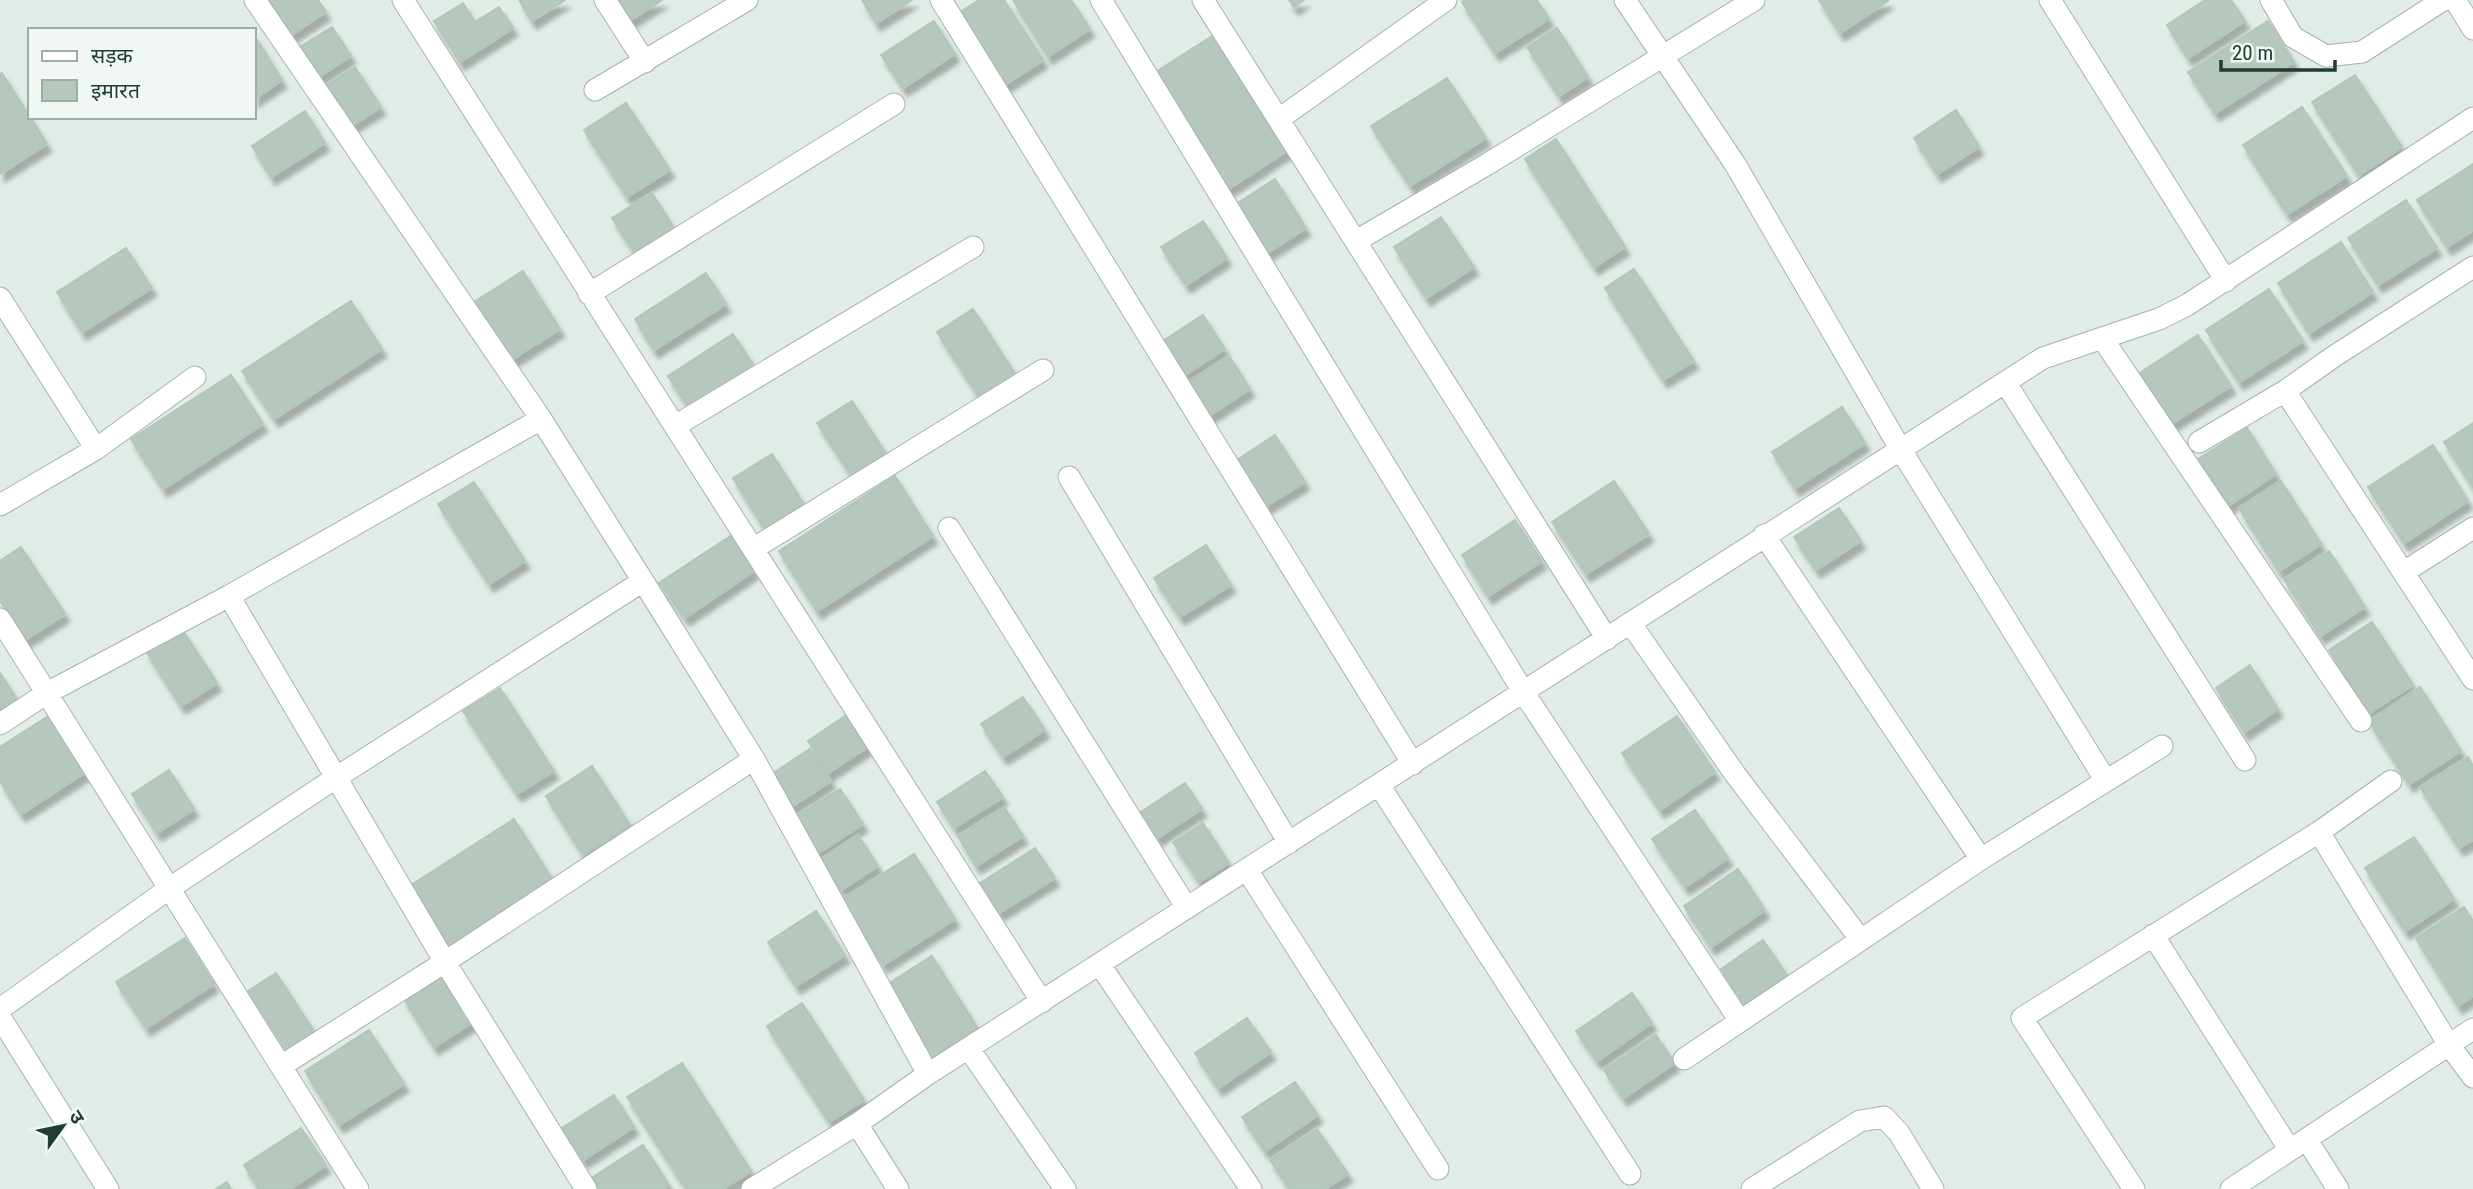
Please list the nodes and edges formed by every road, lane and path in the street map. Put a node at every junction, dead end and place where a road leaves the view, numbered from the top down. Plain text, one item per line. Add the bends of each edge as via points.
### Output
1 (255, 0) edge
2 (403, 0) edge
3 (606, 0) edge
4 (747, 0) edge
5 (942, 0) edge
6 (1101, 0) edge
7 (1203, 0) edge
8 (1446, 0) edge
9 (1625, 0) edge
10 (1754, 0) edge
11 (2050, 0) edge
12 (2271, 0) edge
13 (2443, 0) edge
14 (2455, 0) edge
15 (2473, 29) edge
16 (1664, 57) junction
17 (645, 62) junction
18 (595, 90) dead end
19 (894, 104) dead end
20 (2473, 118) edge
21 (1279, 119) junction
22 (1356, 241) junction
23 (973, 247) dead end
24 (2473, 267) edge
25 (2226, 281) junction
26 (589, 294) junction
27 (0, 298) edge
28 (2102, 338) junction
29 (1043, 370) dead end
30 (195, 377) dead end
31 (2005, 382) junction
32 (2285, 391) junction
33 (541, 419) junction
34 (675, 426) junction
35 (2200, 443) dead end
36 (96, 449) junction
37 (1901, 450) junction
38 (1069, 477) dead end
39 (0, 505) edge
40 (949, 528) dead end
41 (2473, 528) edge
42 (1764, 536) junction
43 (753, 549) junction
44 (2404, 572) junction
45 (643, 581) junction
46 (229, 596) junction
47 (0, 620) edge
48 (1631, 624) junction
49 (1607, 639) junction
50 (2473, 679) edge
51 (1524, 692) junction
52 (47, 693) junction
53 (2361, 721) dead end
54 (0, 724) edge
55 (2162, 746) dead end
56 (754, 760) junction
57 (2245, 760) dead end
58 (1413, 764) junction
59 (337, 778) junction
60 (2106, 781) junction
61 (2391, 781) dead end
62 (1379, 785) junction
63 (2319, 832) junction
64 (1289, 843) junction
65 (1982, 859) junction
66 (1247, 870) junction
67 (170, 888) junction
68 (1187, 908) junction
69 (2154, 935) junction
70 (1861, 940) junction
71 (445, 962) junction
72 (1100, 964) junction
73 (1042, 1002) junction
74 (0, 1009) edge
75 (0, 1017) edge
76 (1740, 1021) junction
77 (2473, 1029) edge
78 (2449, 1045) junction
79 (968, 1049) junction
80 (1685, 1059) dead end
81 (281, 1066) junction
82 (928, 1074) junction
83 (2473, 1077) edge
84 (857, 1124) junction
85 (2298, 1145) junction
86 (1438, 1169) dead end
87 (1630, 1174) dead end
88 (108, 1189) edge
89 (358, 1189) edge
90 (586, 1189) edge
91 (752, 1189) edge
92 (898, 1189) edge
93 (1065, 1189) edge
94 (1251, 1189) edge
95 (1752, 1189) edge
96 (1933, 1189) edge
97 (2134, 1189) edge
98 (2231, 1189) edge
99 (2338, 1189) edge

1 - 33 street
2 - 26 street
3 - 17 street
4 - 17 street
5 - 58 street
6 - 51 street
7 - 21 street
8 - 21 street
9 - 16 street
10 - 16 street
11 - 25 street
12 - 13 street via 2293,37 2326,56 2362,52
14 - 15 street
16 - 22 street
16 - 37 street via 1735,164
17 - 18 street
19 - 26 street
20 - 25 street
21 - 22 street
22 - 49 street
23 - 34 street
24 - 32 street
25 - 28 street via 2159,319
26 - 34 street
27 - 36 street
28 - 31 street via 2043,358
28 - 53 street
29 - 43 street
30 - 36 street
31 - 37 street
31 - 57 street
32 - 35 street
32 - 44 street
33 - 45 street
33 - 46 street
34 - 43 street
36 - 39 street
37 - 42 street
37 - 60 street
38 - 64 street
40 - 68 street
41 - 44 street
42 - 48 street
42 - 65 street
43 - 73 street
44 - 50 street
45 - 56 street
45 - 59 street
46 - 52 street
46 - 59 street
47 - 52 street
48 - 49 street
48 - 70 street via 1735,774
49 - 51 street
51 - 58 street
51 - 76 street
52 - 54 street
52 - 67 street
55 - 60 street
56 - 71 street
56 - 82 street
58 - 62 street
59 - 67 street
59 - 71 street
60 - 65 street
61 - 63 street
62 - 64 street
62 - 87 street
63 - 69 street
63 - 78 street
64 - 66 street
65 - 70 street
66 - 68 street
66 - 86 street
67 - 74 street
67 - 81 street
68 - 72 street
69 - 85 street
69 - 97 street via 2022,1018
70 - 76 street
71 - 81 street
71 - 90 street
72 - 73 street
72 - 94 street
73 - 79 street
75 - 88 street
76 - 80 street
77 - 78 street
78 - 83 street
78 - 85 street
79 - 82 street
79 - 93 street
81 - 89 street
82 - 84 street
84 - 91 street
84 - 92 street
85 - 98 street
85 - 99 street
95 - 96 street via 1860,1121 1884,1117

